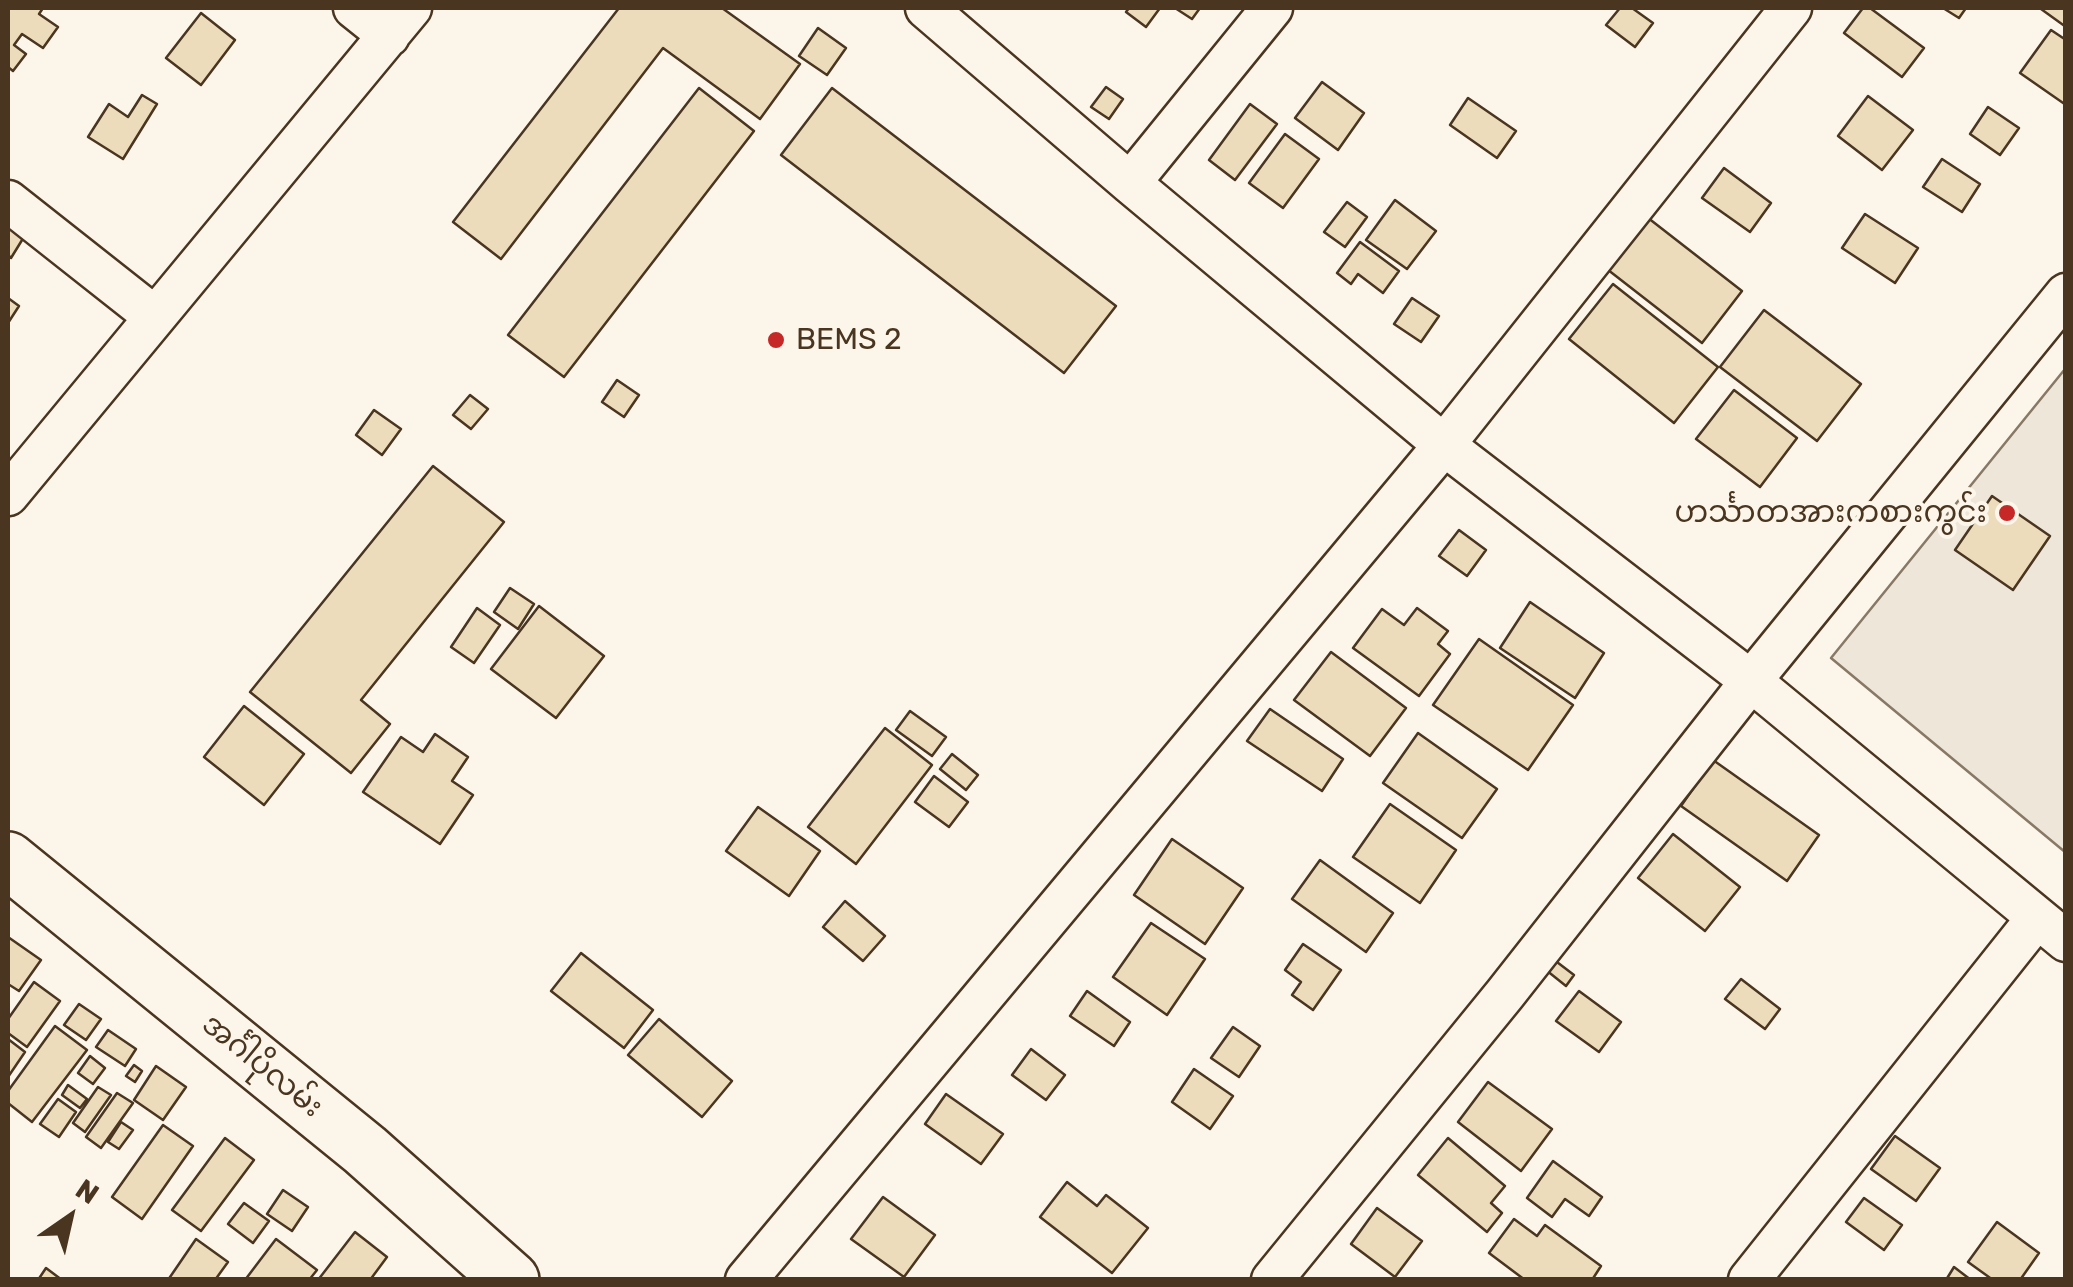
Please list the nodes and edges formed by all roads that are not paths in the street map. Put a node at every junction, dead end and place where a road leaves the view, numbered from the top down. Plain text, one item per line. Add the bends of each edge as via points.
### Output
1 (354, 8) edge
2 (926, 8) edge
3 (1272, 8) edge
4 (1791, 8) edge
5 (400, 22) edge
6 (1130, 182) junction
7 (8, 201) edge
8 (2066, 294) edge
9 (155, 317) junction
10 (1444, 445) junction
11 (8, 495) edge
12 (1751, 681) junction
13 (8, 860) edge
14 (2051, 930) edge
15 (510, 1280) edge
16 (746, 1280) edge
17 (1272, 1280) edge
18 (1748, 1280) edge

1 - 5 street
2 - 6 street
3 - 6 street
4 - 10 street
5 - 9 street
6 - 10 street
7 - 9 street
8 - 12 street
9 - 11 street
10 - 12 street
10 - 16 street
12 - 14 street
12 - 17 street
13 - 15 main road, အင်္ဂါပိုလမ်း via 365,1150
14 - 18 street

